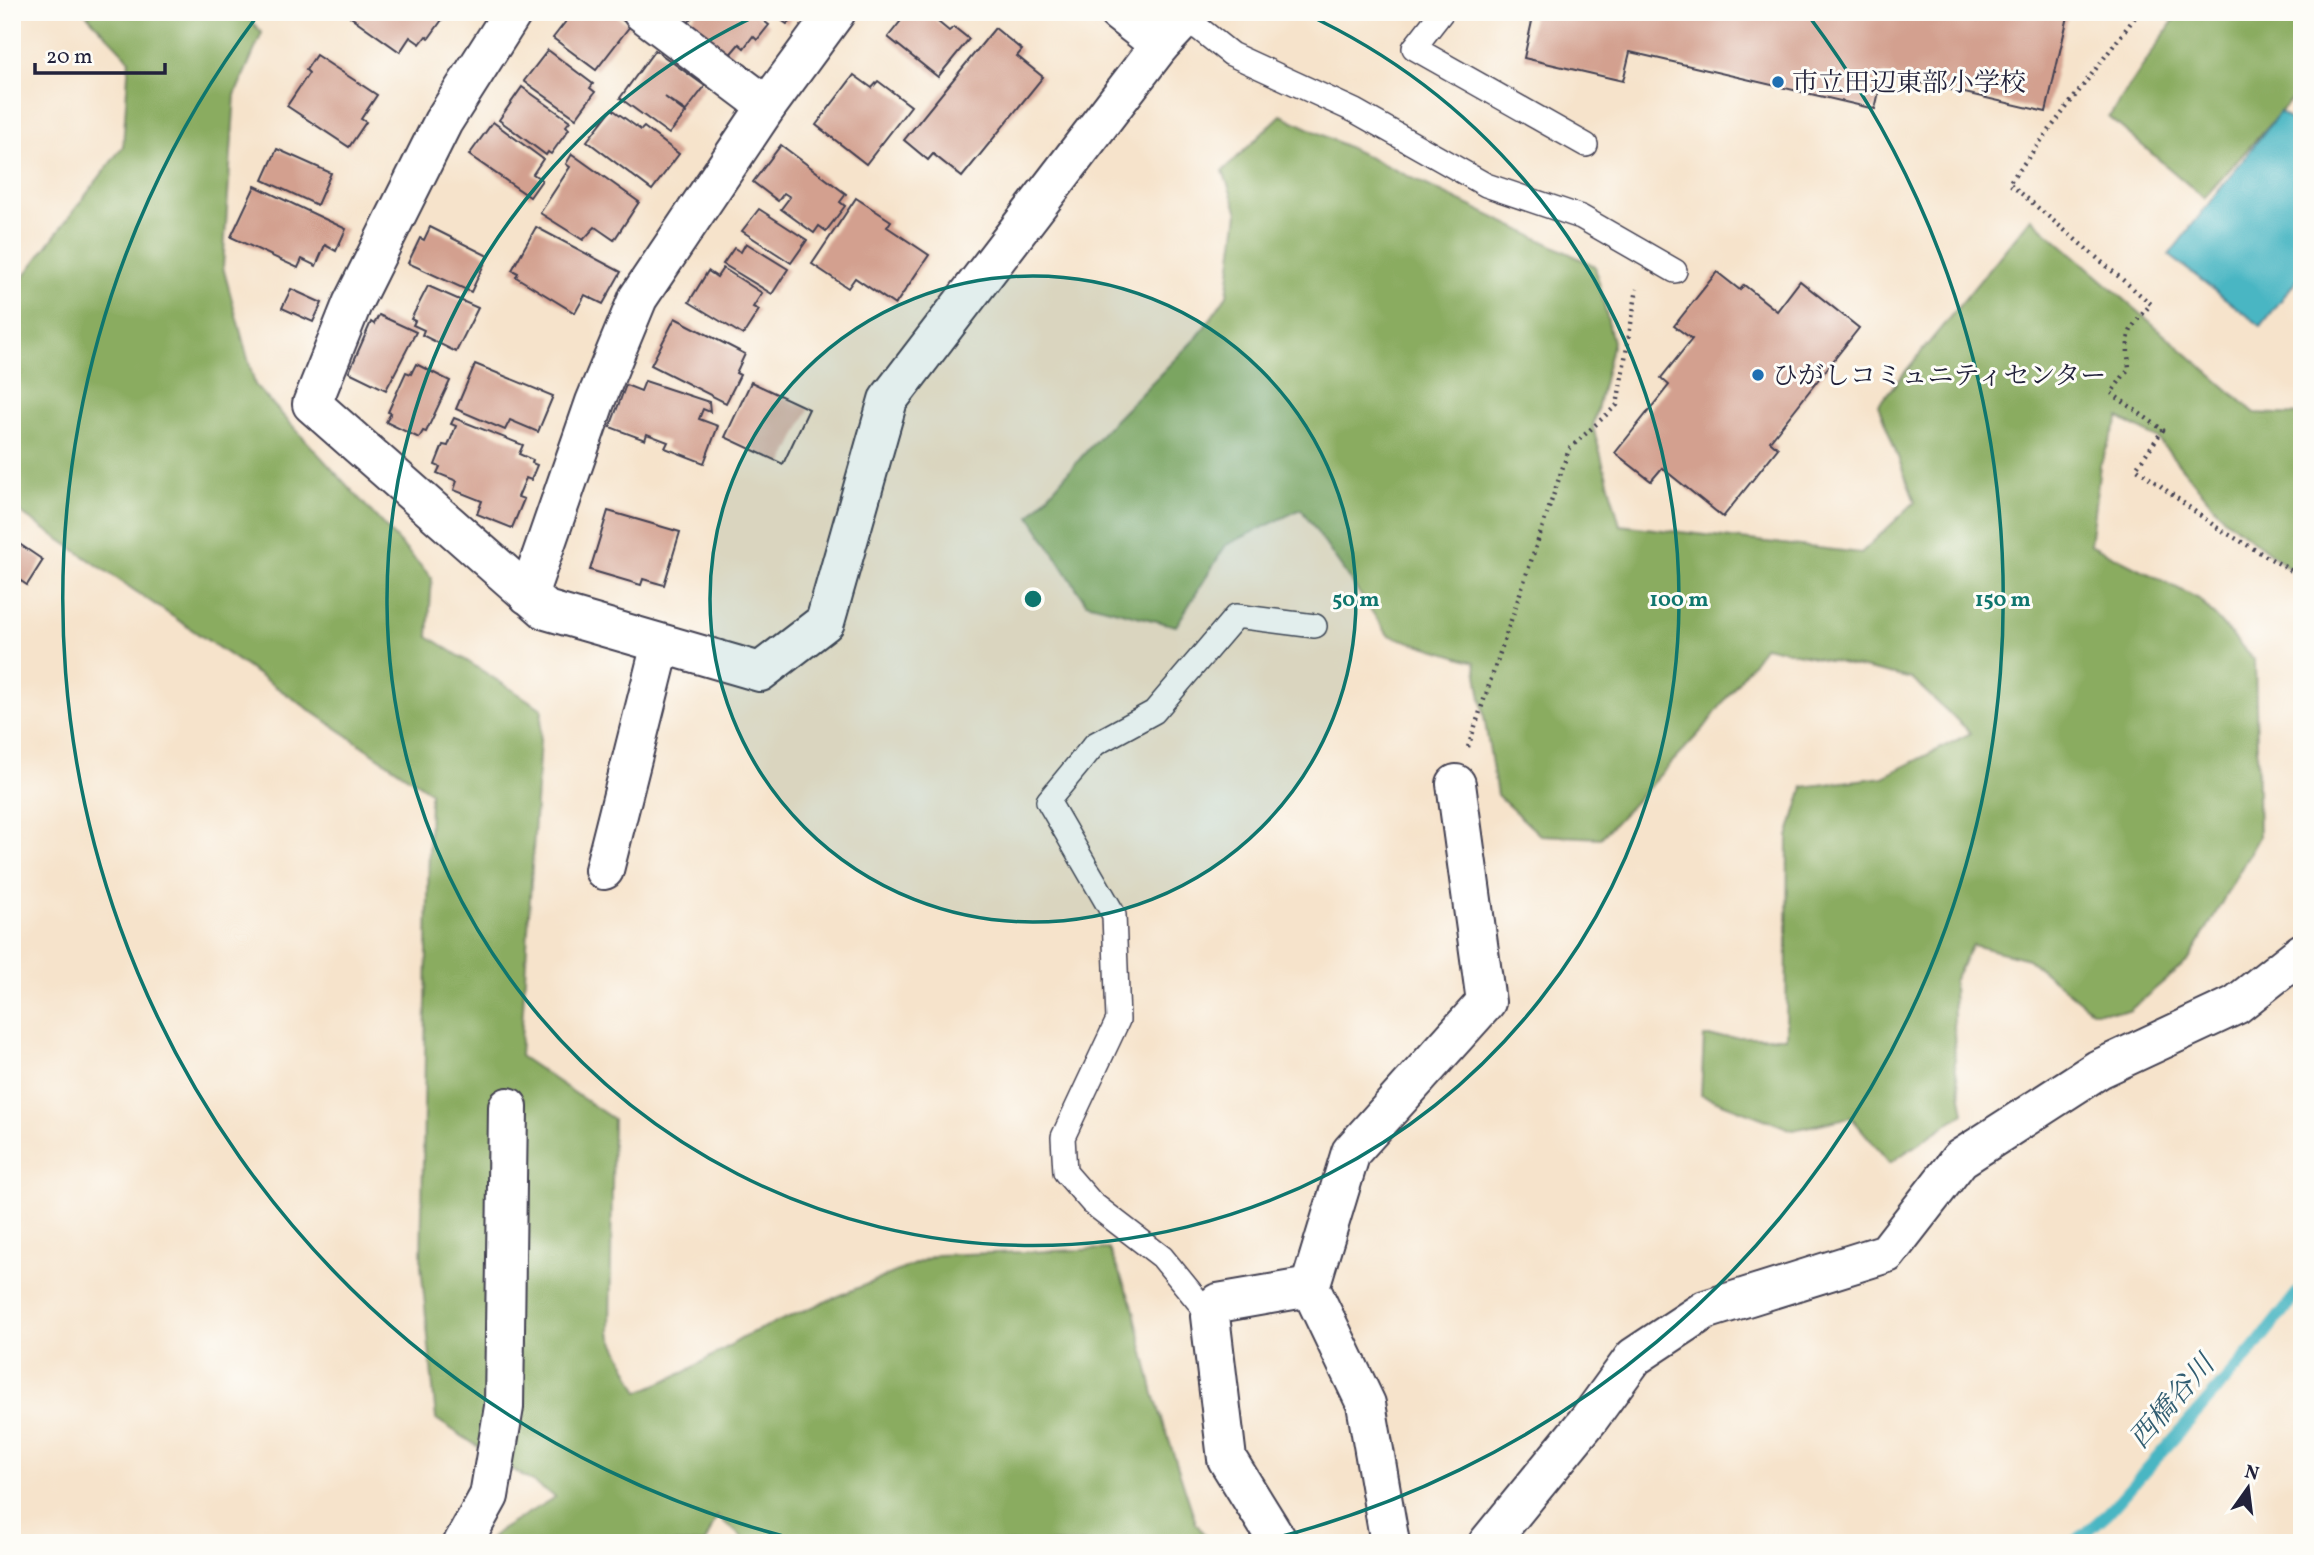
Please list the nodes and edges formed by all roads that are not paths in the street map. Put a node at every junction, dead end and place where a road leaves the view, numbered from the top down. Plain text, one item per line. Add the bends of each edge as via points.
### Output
1 (513, 12) edge
2 (642, 12) edge
3 (836, 12) edge
4 (1118, 12) edge
5 (1442, 12) edge
6 (1188, 15) edge
7 (1160, 45) junction
8 (767, 106) junction
9 (1586, 145) dead end
10 (1675, 271) dead end
11 (528, 595) junction
12 (1315, 626) dead end
13 (661, 644) junction
14 (1455, 784) road end
15 (604, 870) dead end
16 (2302, 953) edge
17 (508, 1107) dead end
18 (1310, 1287) junction
19 (1210, 1316) junction
20 (463, 1543) edge
21 (1279, 1543) edge
22 (1390, 1543) edge
23 (1488, 1543) edge

1 - 11 street via 443,122 352,304 312,404
2 - 8 street
3 - 8 street
4 - 7 street
5 - 9 lane via 1415,48
6 - 7 street
6 - 10 lane via 1231,54 1355,111 1486,185 1581,217
7 - 13 street via 888,400 825,622 760,672
8 - 11 street via 638,298 595,402
11 - 13 street via 546,610
12 - 19 lane via 1236,616 1154,712 1095,744 1048,801 1114,915 1118,1020 1063,1137 1065,1172 1093,1203 1162,1257
13 - 15 street
14 - 18 street via 1486,1002 1352,1152
16 - 23 street via 2236,1005 2099,1069 1960,1159 1887,1253 1705,1310 1634,1357
17 - 20 street via 504,1407 489,1496
18 - 19 street via 1218,1303
18 - 22 street via 1366,1404
19 - 21 street via 1227,1459

